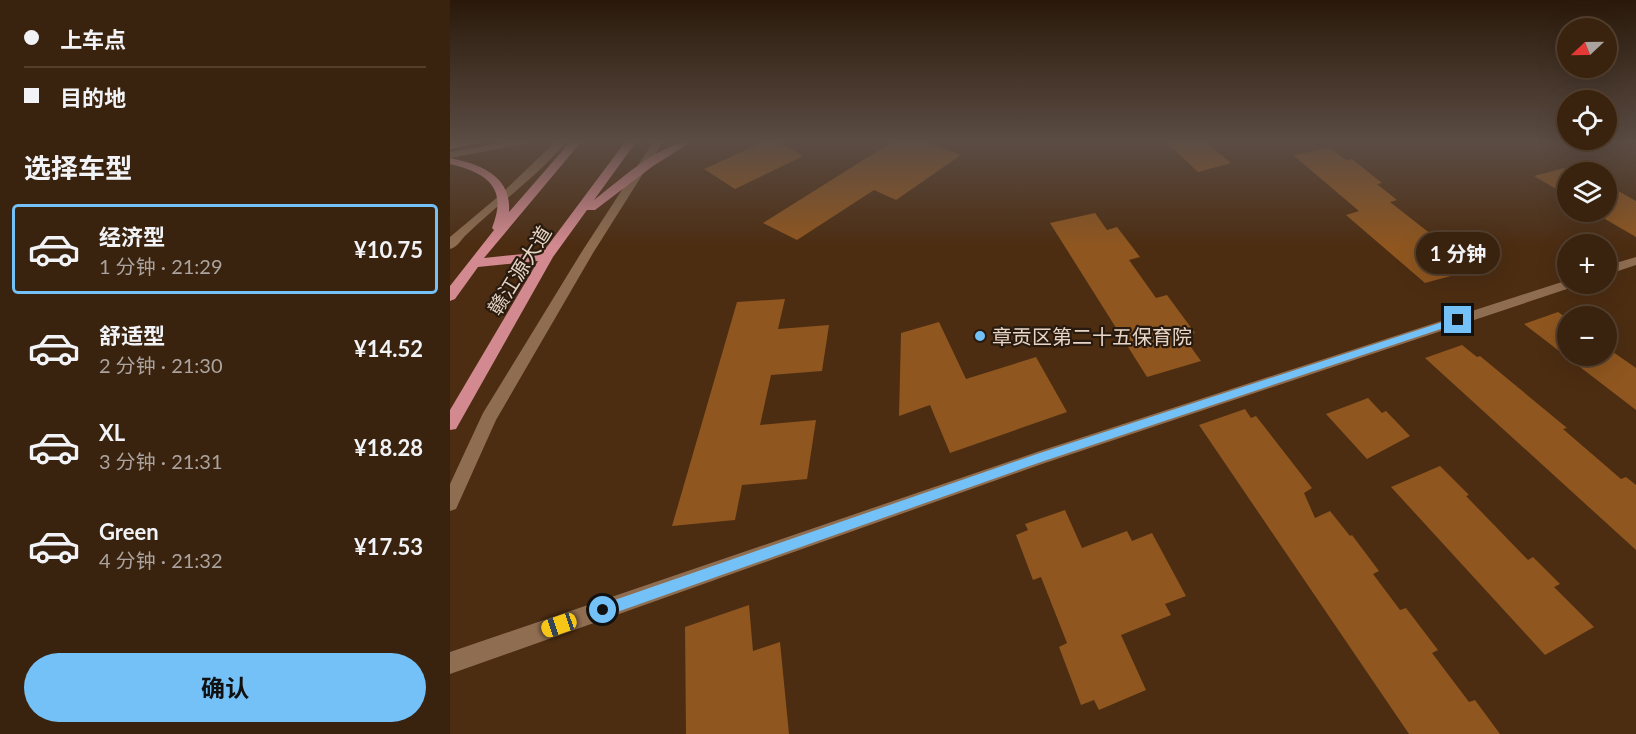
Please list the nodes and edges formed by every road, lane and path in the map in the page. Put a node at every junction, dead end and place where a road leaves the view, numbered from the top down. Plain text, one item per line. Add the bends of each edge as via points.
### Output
1 (491, 176) edge
2 (526, 176) edge
3 (547, 176) edge
4 (606, 176) edge
5 (631, 176) edge
6 (636, 176) edge
7 (504, 197) junction
8 (555, 244) junction
9 (450, 246) edge
10 (547, 256) junction
11 (477, 258) junction
12 (1636, 261) edge
13 (1617, 267) edge
14 (1557, 288) edge
15 (450, 296) edge
16 (450, 424) edge
17 (450, 502) edge
18 (450, 663) edge

1 - 7 main road
2 - 7 street
3 - 11 main road, 赣江源大道
4 - 8 main road, 赣江源大道
5 - 8 main road via 599,201
6 - 17 street via 489,418
7 - 9 street
7 - 11 main road via 500,226
8 - 10 main road, 赣江源大道
10 - 11 main road
10 - 16 main road, 赣江源大道
11 - 15 main road, 赣江源大道
12 - 13 street
14 - 18 street via 1040,458

